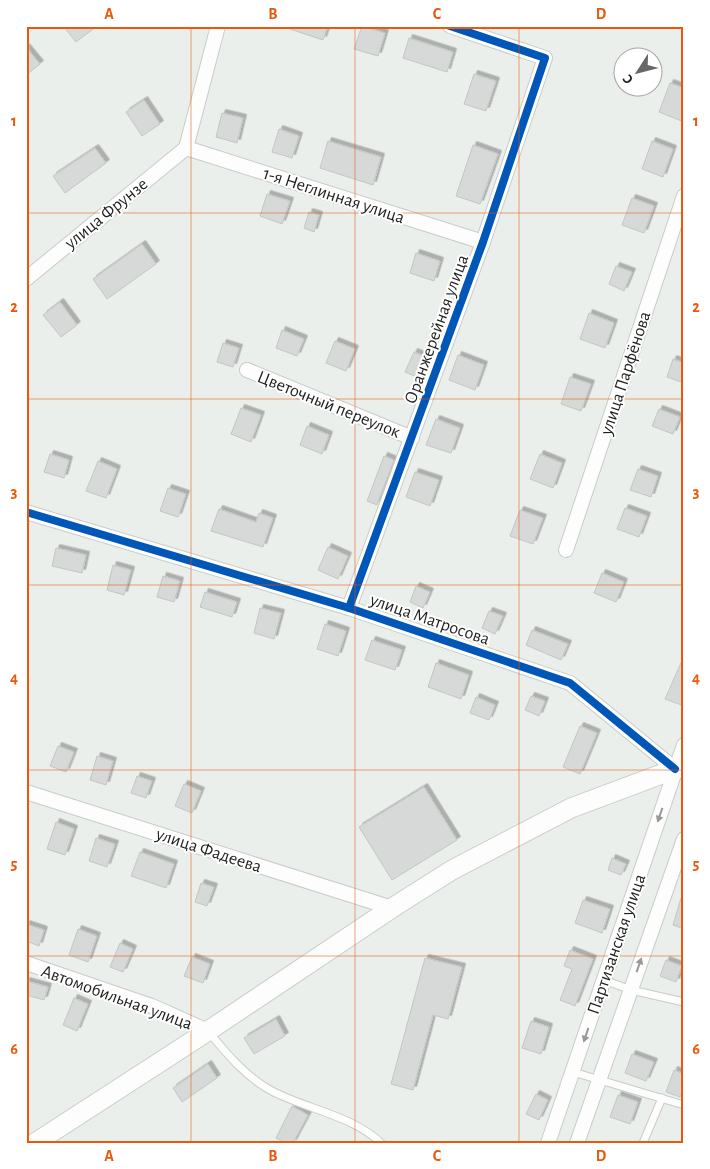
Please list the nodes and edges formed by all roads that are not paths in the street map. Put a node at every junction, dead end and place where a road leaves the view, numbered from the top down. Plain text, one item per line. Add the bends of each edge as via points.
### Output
1 (218, 26) edge
2 (450, 26) edge
3 (186, 148) junction
4 (684, 196) edge
5 (483, 242) junction
6 (26, 279) edge
7 (246, 370) dead end
8 (412, 438) junction
9 (26, 512) edge
10 (566, 550) dead end
11 (349, 608) junction
12 (684, 745) edge
13 (680, 768) edge
14 (26, 792) edge
15 (684, 839) edge
16 (392, 908) junction
17 (26, 964) edge
18 (604, 980) junction
19 (630, 990) junction
20 (684, 1002) edge
21 (208, 1031) junction
22 (573, 1072) junction
23 (599, 1080) junction
24 (662, 1098) junction
25 (684, 1105) edge
26 (35, 1143) edge
27 (382, 1143) edge
28 (548, 1143) edge
29 (577, 1143) edge
30 (643, 1143) edge

1 - 3 street
2 - 5 street, Оранжерейная улица via 545,58
3 - 5 street, 1-я Неглинная улица
3 - 6 street, улица Фрунзе
4 - 10 street, улица Парфёнова
5 - 8 street, Оранжерейная улица
7 - 8 street, Цветочный переулок
8 - 11 street, Оранжерейная улица
9 - 11 street, улица Матросова
11 - 13 street, улица Матросова via 570,683
12 - 13 street, Партизанская улица
13 - 16 main road via 571,808 452,870
13 -> 18 street, Партизанская улица
14 - 16 street, улица Фадеева
19 -> 15 street, Партизанская улица
16 - 21 main road
17 - 21 street, Автомобильная улица via 152,1006
18 - 19 lane
18 -> 22 street, Партизанская улица
19 - 20 lane
19 - 23 street, Партизанская улица
21 - 26 main road
21 - 27 lane via 235,1063 269,1089 336,1116
22 - 23 lane
22 - 28 street, Партизанская улица
23 - 24 lane
23 - 29 street, Партизанская улица
24 - 25 lane
24 - 30 lane

